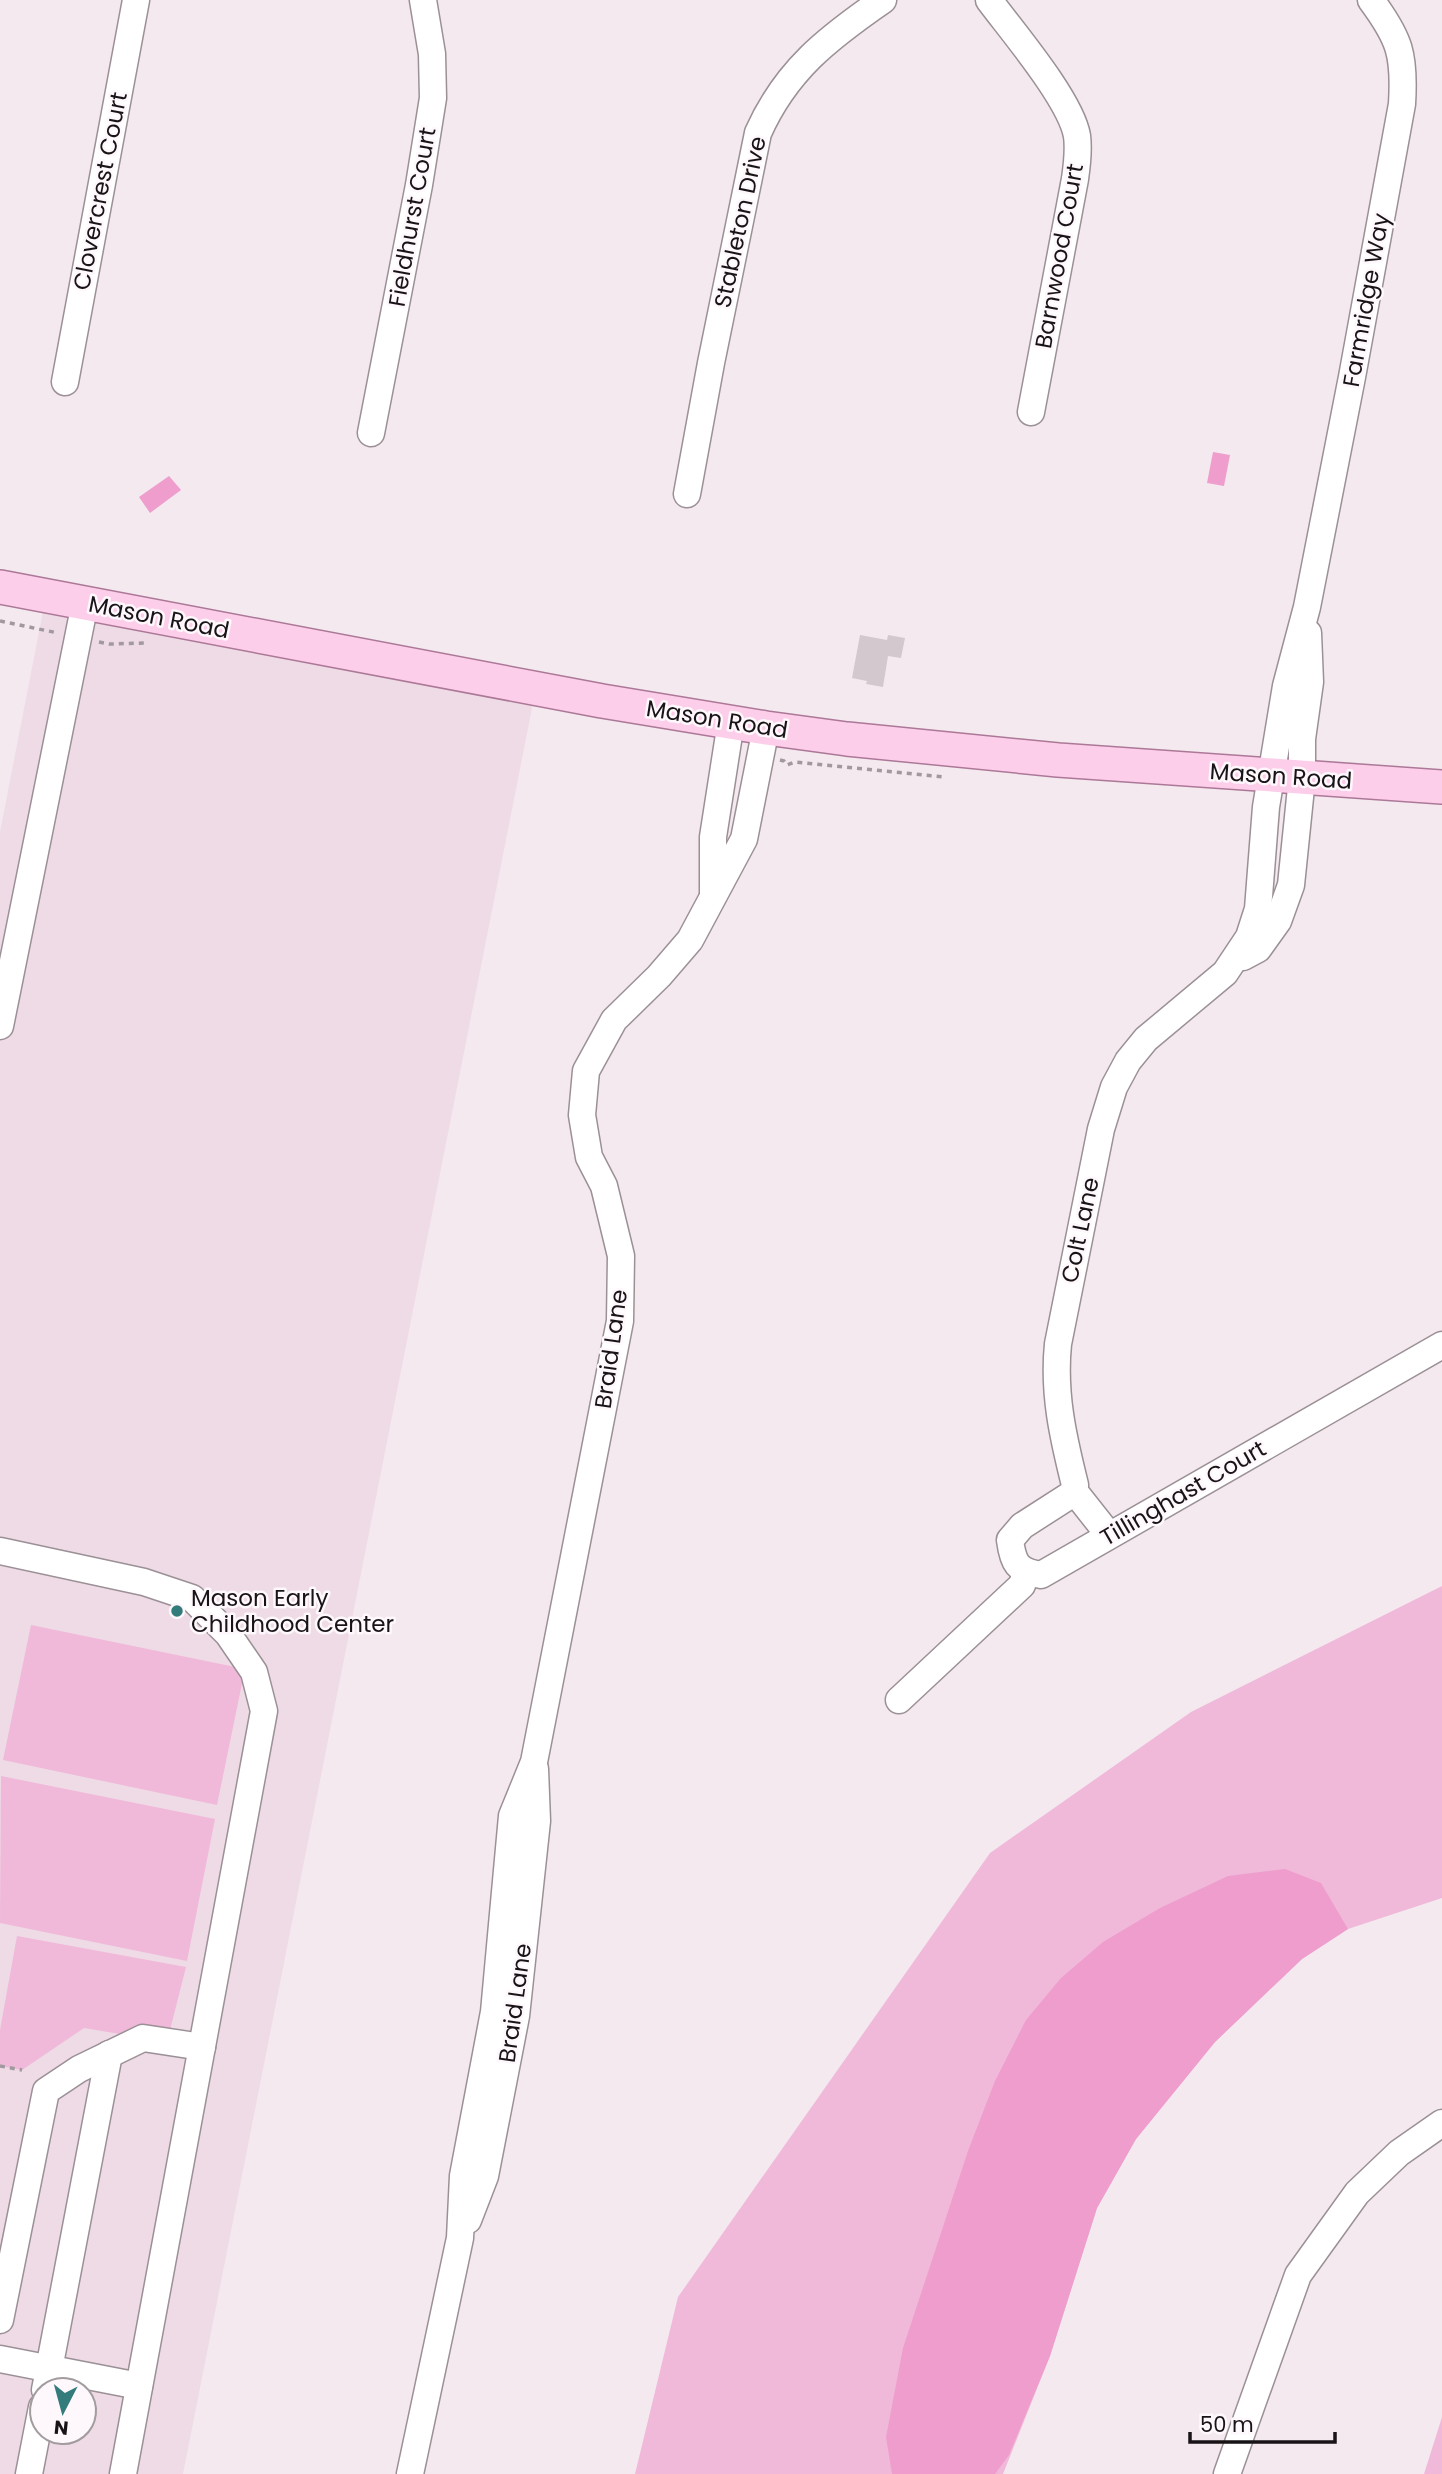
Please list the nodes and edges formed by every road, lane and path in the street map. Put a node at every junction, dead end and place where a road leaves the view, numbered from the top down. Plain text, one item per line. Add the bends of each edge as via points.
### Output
1 (136, 0) edge
2 (423, 0) edge
3 (883, 0) edge
4 (989, 0) edge
5 (1371, 0) edge
6 (65, 383) dead end
7 (1031, 412) dead end
8 (371, 433) dead end
9 (687, 494) dead end
10 (0, 587) edge
11 (85, 603) junction
12 (0, 621) edge
13 (47, 630) dead end
14 (732, 722) junction
15 (766, 728) junction
16 (1287, 777) junction
17 (1442, 787) edge
18 (713, 895) junction
19 (0, 1026) edge
20 (1442, 1345) edge
21 (1075, 1492) junction
22 (1109, 1535) junction
23 (0, 1551) edge
24 (1026, 1572) junction
25 (899, 1700) dead end
26 (202, 2048) junction
27 (109, 2054) junction
28 (0, 2066) edge
29 (22, 2070) dead end
30 (1442, 2123) edge
31 (0, 2320) edge
32 (0, 2359) edge
33 (40, 2376) edge
34 (48, 2376) edge
35 (98, 2383) edge
36 (139, 2386) junction
37 (34, 2446) edge
38 (29, 2474) edge
39 (123, 2474) edge
40 (410, 2474) edge
41 (1227, 2474) edge

1 - 6 street, Clovercrest Court
2 - 8 street, Fieldhurst Court via 433,98
3 - 9 street, Stableton Drive via 806,60 770,106 758,133
4 - 7 street, Barnwood Court via 1058,94 1077,135 1075,179
5 - 16 street, Farmridge Way via 1399,46 1404,74 1402,104 1307,607 1286,686
10 - 11 main road, Mason Road
11 - 14 main road, Mason Road
11 - 19 street
12 - 13 path
14 - 15 main road, Mason Road
14 - 18 street, Braid Lane via 713,837
15 - 16 main road, Mason Road via 1058,760
15 - 18 street, Braid Lane via 744,839
16 - 17 main road, Mason Road
16 - 21 street, Colt Lane via 1263,836 1258,909 1249,937 1215,984 1141,1044 1114,1087 1104,1115 1055,1373 1056,1402
18 - 40 street, Braid Lane via 690,940 614,1020 586,1071 582,1115 589,1157 604,1186 621,1256 620,1321 534,1762 537,1821 505,2014 485,2176 460,2238
20 - 22 street, Tillinghast Court
21 - 22 street, Colt Lane
21 - 24 street via 1022,1526 1010,1540 1013,1559
22 - 24 street, Tillinghast Court via 1041,1574
23 - 26 street via 144,1582 192,1598 229,1634 254,1672 264,1711
24 - 25 street via 1022,1585
26 - 27 street via 143,2038
26 - 36 street
27 - 31 street via 46,2091
27 - 34 street
28 - 29 path
30 - 41 street via 1399,2153 1357,2193 1298,2275
32 - 33 street
35 - 36 street
36 - 39 street
37 - 38 street

